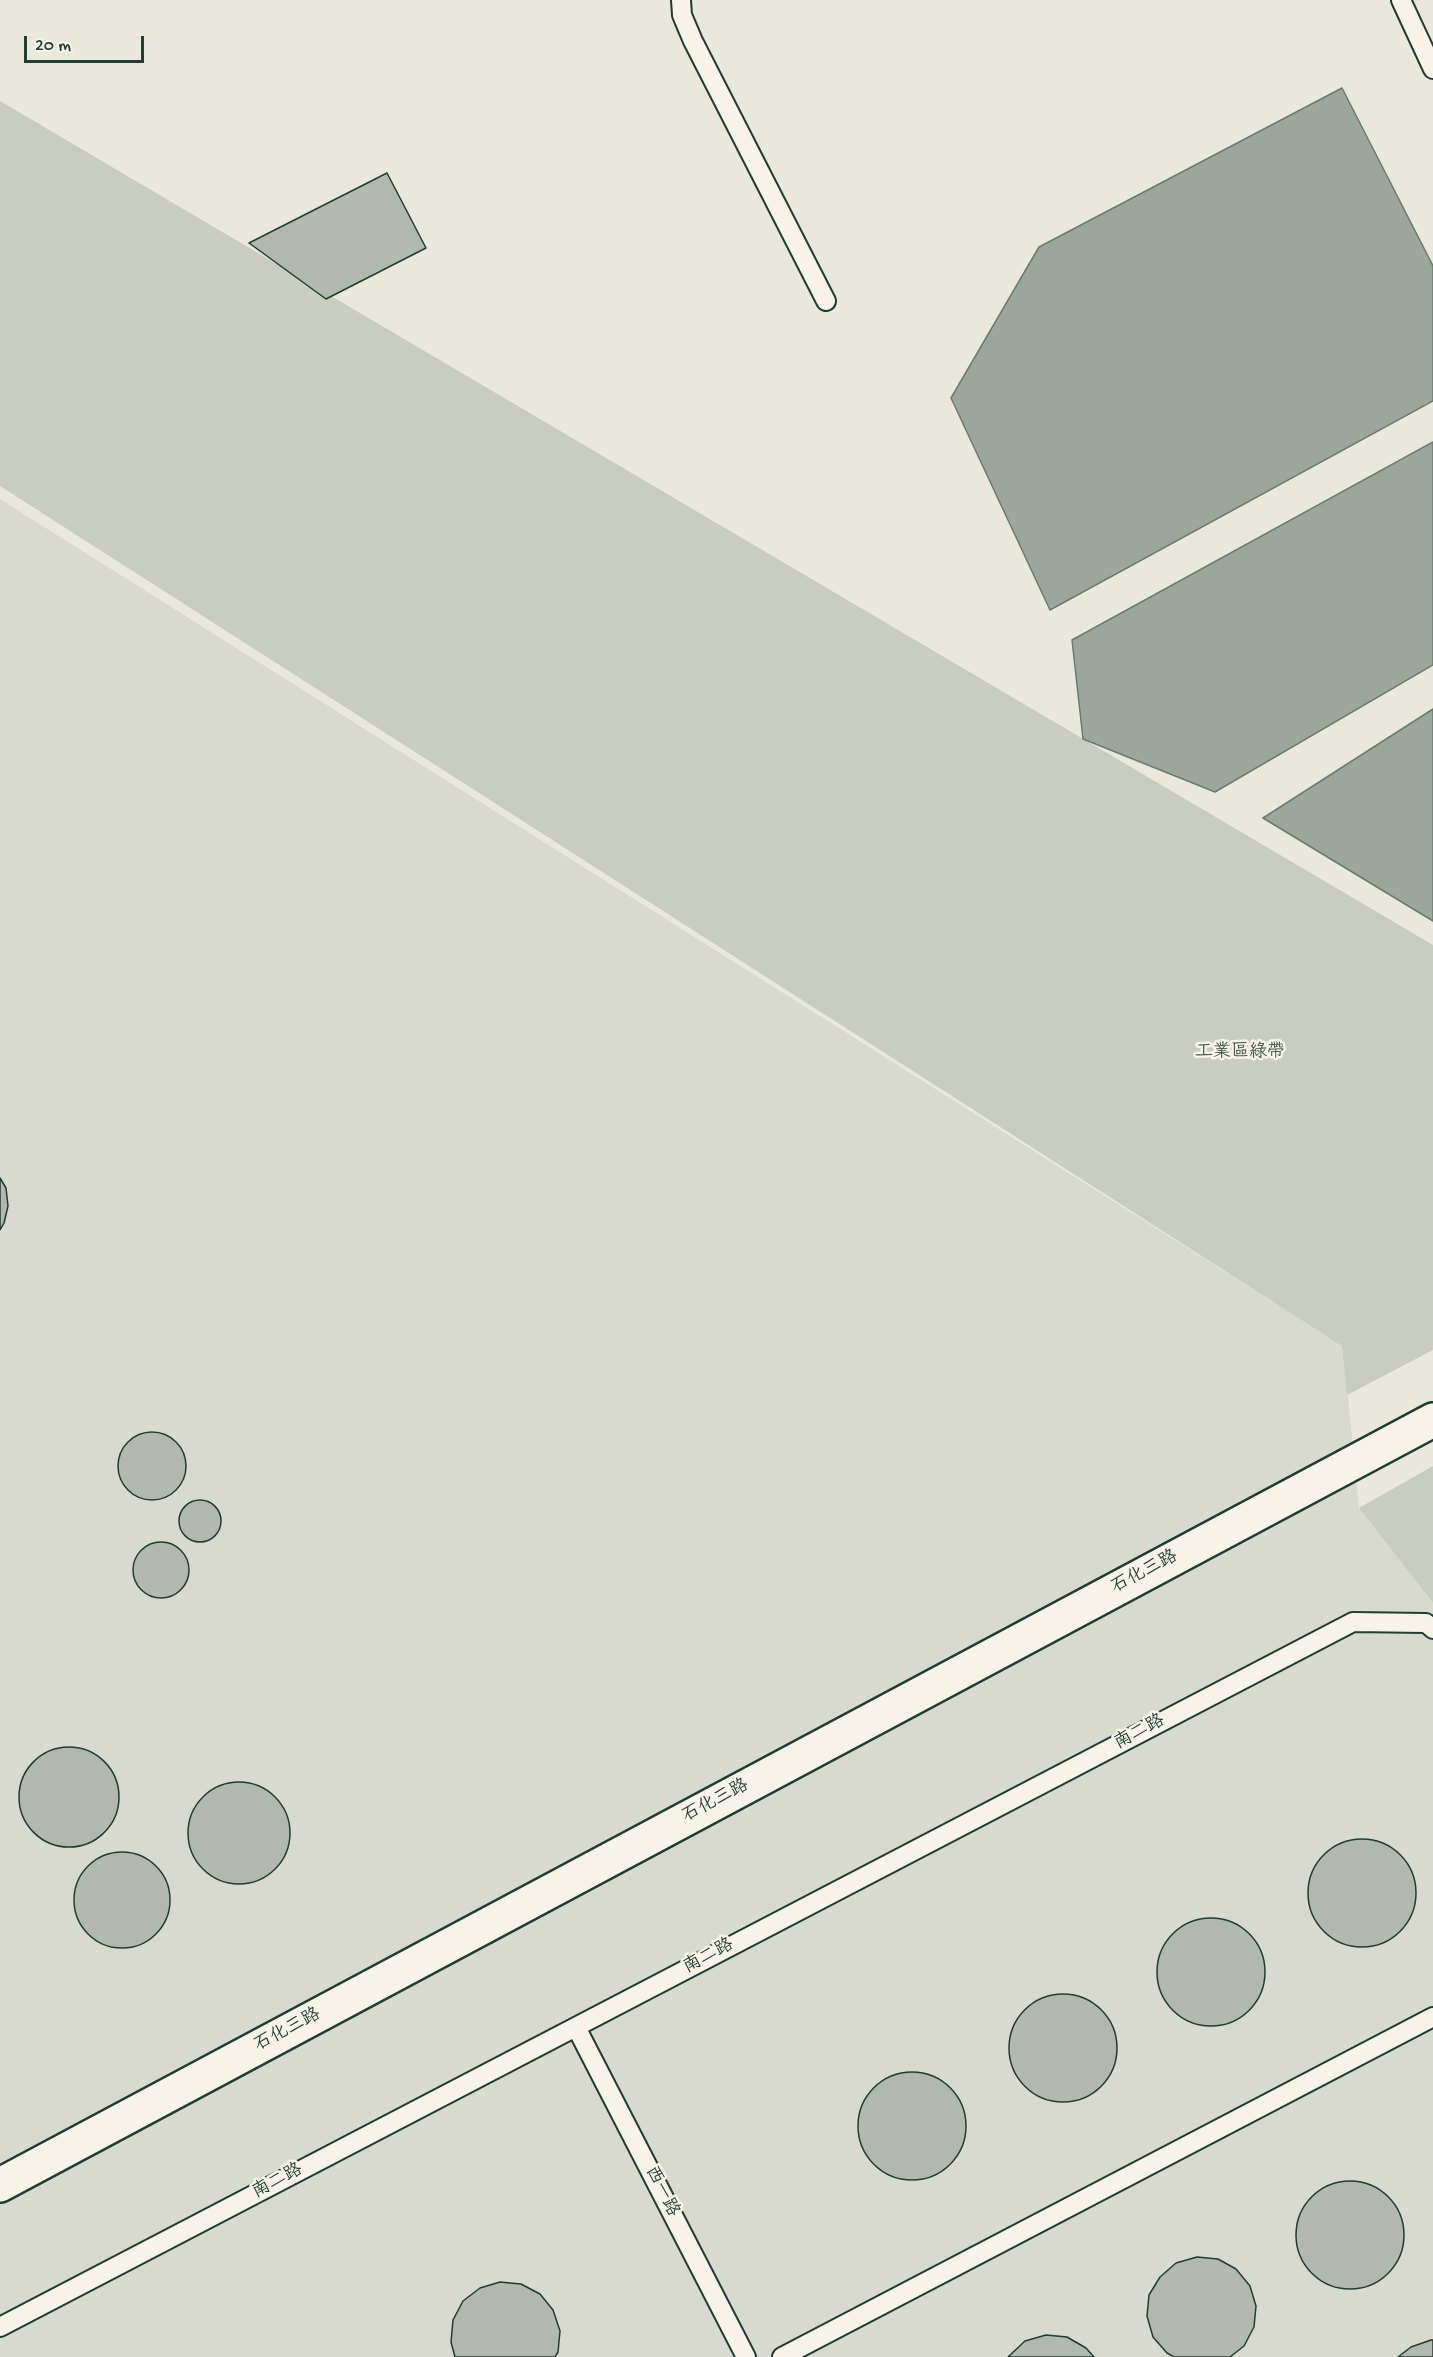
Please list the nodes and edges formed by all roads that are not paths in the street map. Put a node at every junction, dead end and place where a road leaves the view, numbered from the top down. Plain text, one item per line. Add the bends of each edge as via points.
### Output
1 (681, 0) edge
2 (1401, 0) edge
3 (1433, 69) edge
4 (826, 301) dead end
5 (1433, 1420) edge
6 (1430, 1626) edge
7 (1433, 2017) edge
8 (576, 2027) junction
9 (0, 2185) edge
10 (0, 2327) edge
11 (746, 2357) edge
12 (782, 2357) edge

1 - 4 lane via 682,15 693,41
2 - 3 lane
5 - 9 street, 石化三路
6 - 8 lane, 南二路 via 1353,1622
7 - 12 lane
8 - 10 lane, 南二路
8 - 11 lane, 西一路

